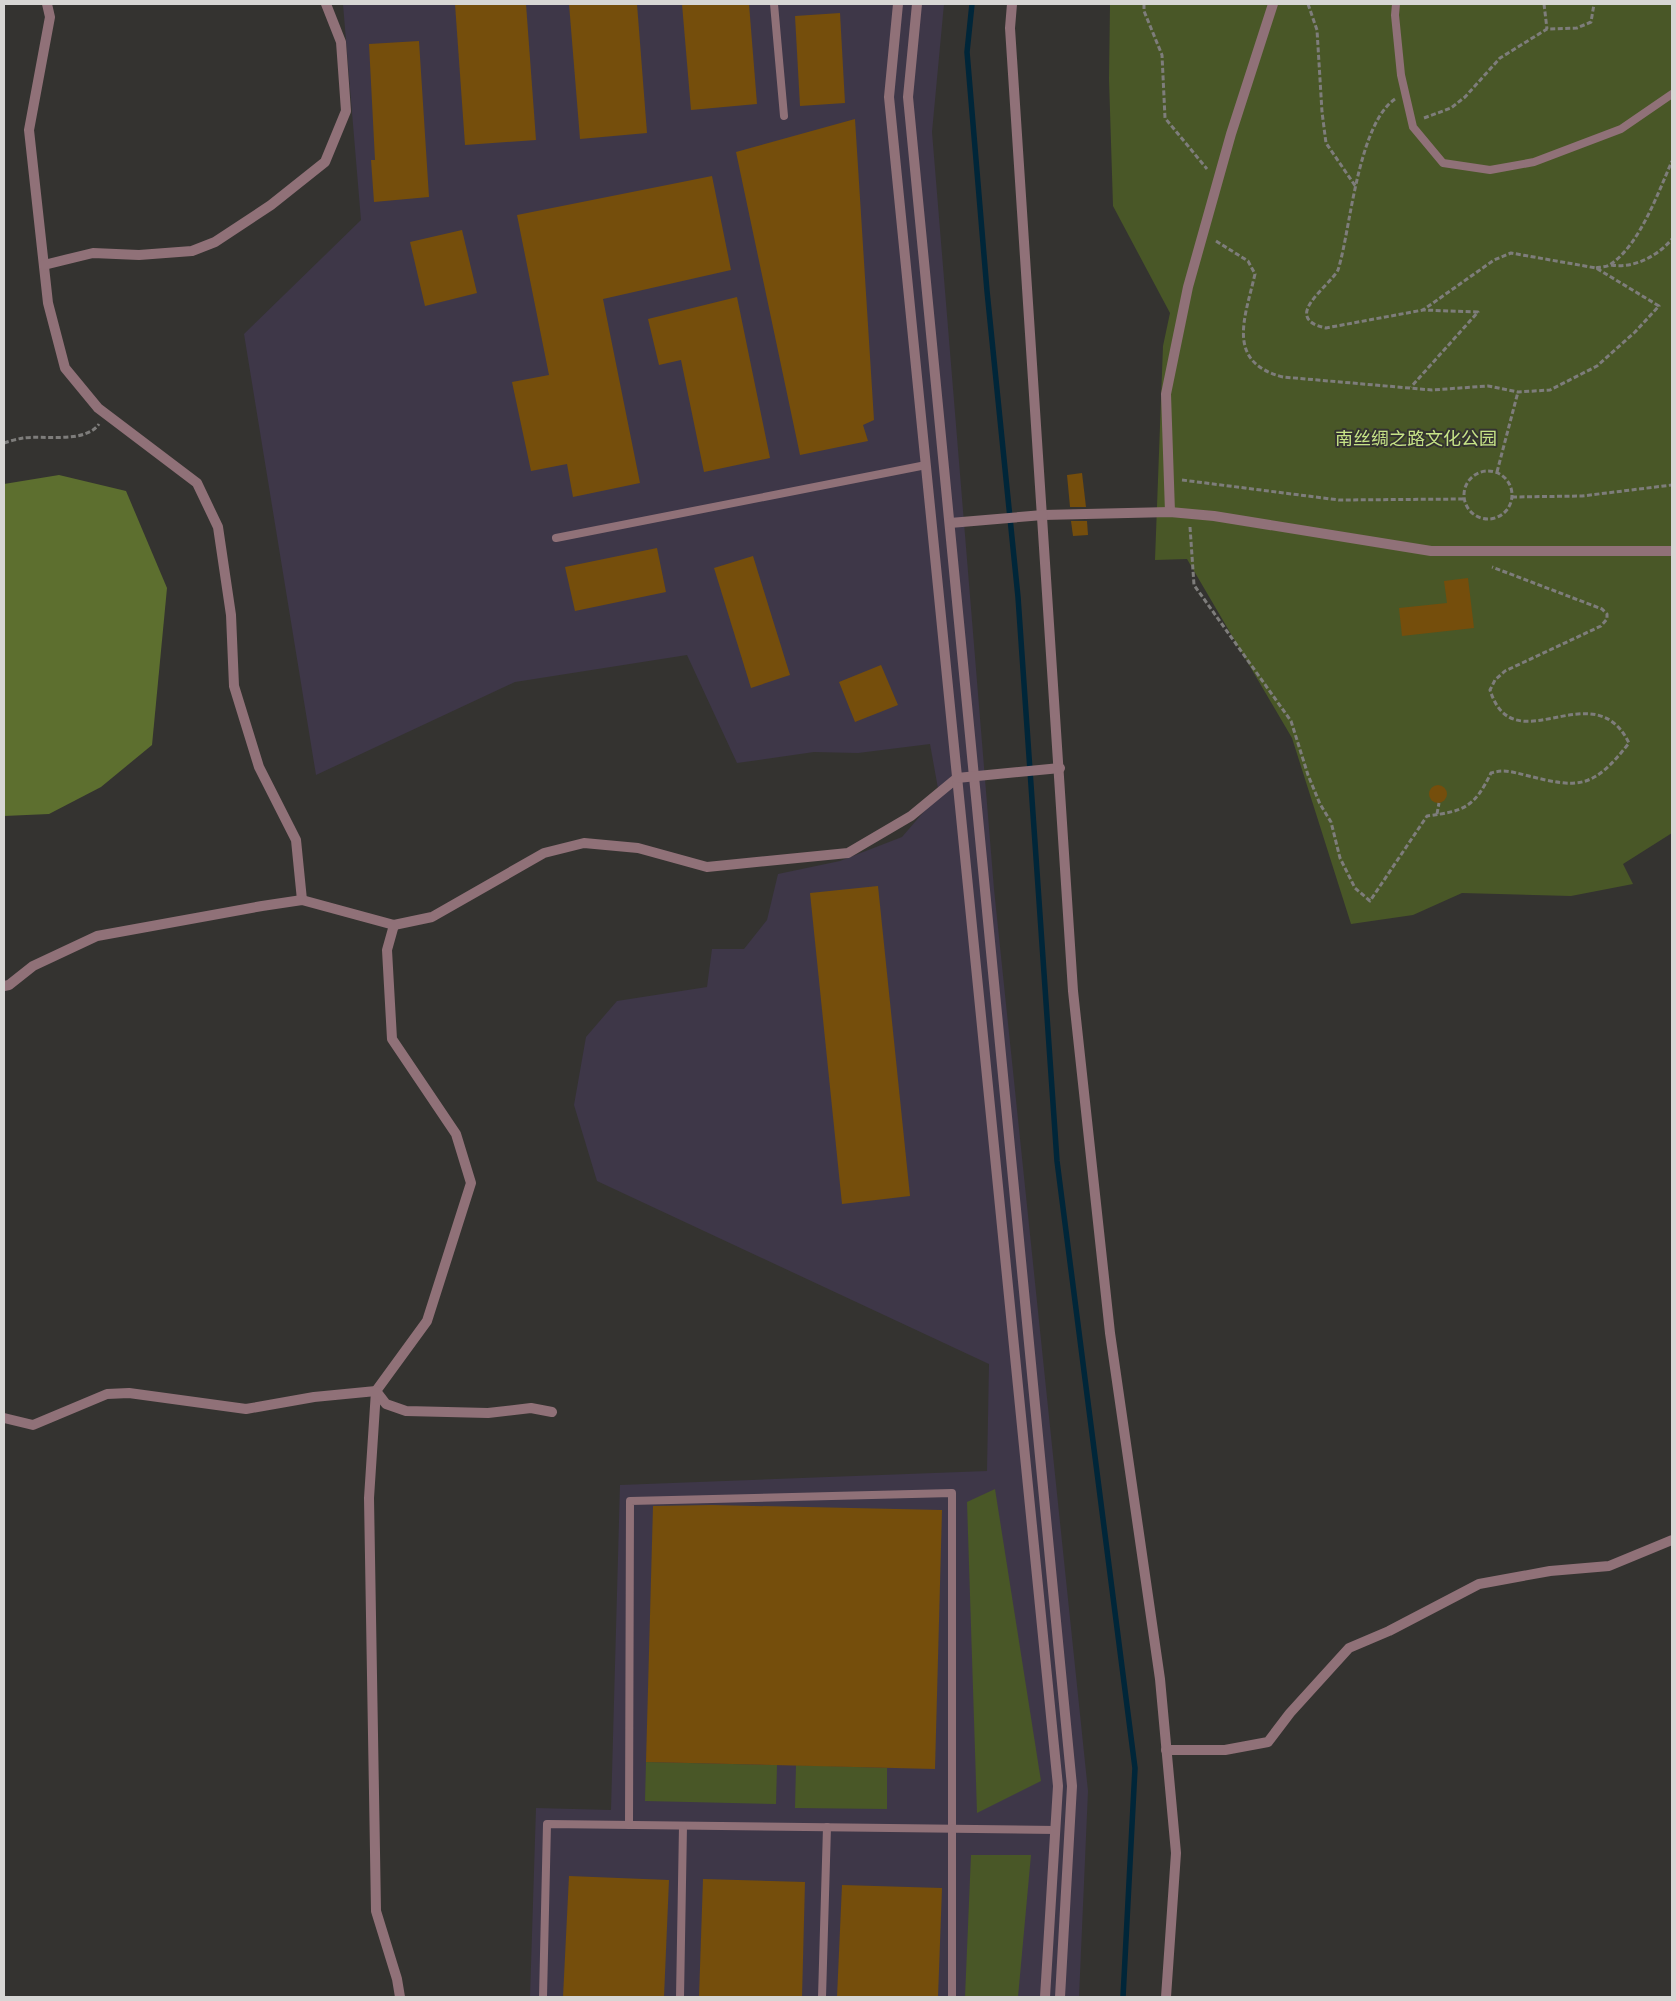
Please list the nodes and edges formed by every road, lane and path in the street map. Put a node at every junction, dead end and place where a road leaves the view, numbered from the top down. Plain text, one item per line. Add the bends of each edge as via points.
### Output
1 (47, 4) edge
2 (326, 4) edge
3 (774, 4) edge
4 (898, 4) edge
5 (917, 4) edge
6 (1012, 4) edge
7 (1144, 4) edge
8 (1273, 4) edge
9 (1308, 4) edge
10 (1396, 4) edge
11 (1544, 4) edge
12 (1594, 4) edge
13 (1547, 28) junction
14 (1405, 92) junction
15 (1672, 94) edge
16 (784, 116) dead end
17 (1412, 120) junction
18 (1672, 161) edge
19 (1219, 178) junction
20 (1356, 188) junction
21 (1205, 234) junction
22 (1672, 239) edge
23 (44, 265) junction
24 (1610, 265) junction
25 (1596, 268) junction
26 (1423, 310) junction
27 (1411, 388) junction
28 (1518, 392) junction
29 (105, 414) junction
30 (4, 443) edge
31 (926, 465) junction
32 (1497, 472) junction
33 (1169, 478) junction
34 (1672, 485) edge
35 (1512, 496) junction
36 (1464, 498) junction
37 (1170, 512) junction
38 (1188, 514) junction
39 (1043, 515) junction
40 (950, 523) junction
41 (556, 538) dead end
42 (1672, 551) edge
43 (1487, 565) dead end
44 (1060, 768) junction
45 (974, 776) junction
46 (958, 778) junction
47 (1439, 803) dead end
48 (1438, 814) junction
49 (302, 900) junction
50 (394, 925) junction
51 (4, 986) edge
52 (376, 1391) junction
53 (552, 1412) dead end
54 (4, 1418) edge
55 (1672, 1540) edge
56 (1166, 1750) junction
57 (629, 1825) junction
58 (683, 1826) junction
59 (827, 1827) junction
60 (954, 1828) junction
61 (1056, 1830) junction
62 (400, 1997) edge
63 (544, 1997) edge
64 (680, 1997) edge
65 (822, 1997) edge
66 (952, 1997) edge
67 (1045, 1997) edge
68 (1060, 1997) edge
69 (1166, 1997) edge

1 - 23 street via 50,17 30,130
2 - 23 street via 341,42 346,111 325,162 271,205 215,242 192,251 139,255 93,253
3 - 16 lane
4 - 31 street via 889,97
5 - 40 street via 908,98
6 - 39 street via 1010,28
7 - 19 path via 1144,12 1162,55 1165,118 1203,167
8 - 19 street
9 - 20 path via 1317,30 1326,143
10 - 14 lane via 1400,75
11 - 13 path
12 - 13 path via 1591,22 1577,28
13 - 17 path via 1500,58 1465,97 1450,108
14 - 17 lane
14 - 20 path via 1381,113 1366,145
15 - 17 lane via 1621,129 1534,162 1490,170 1443,163 1413,127
18 - 24 path via 1651,209 1628,247
19 - 21 street
20 - 26 path via 1338,271 1310,303 1307,318 1326,328
21 - 27 path via 1248,261 1255,274 1244,321 1244,346 1252,361 1265,372 1283,377
21 - 33 street via 1188,287 1166,394
22 - 24 path via 1642,261 1624,268
23 - 29 street via 48,303 65,368
24 - 25 path
25 - 26 path via 1511,253 1494,260
25 - 28 path via 1659,306 1597,366 1550,390
26 - 27 path via 1478,312
27 - 28 path via 1432,390 1488,386
28 - 32 path
29 - 30 path via 95,429 79,435 24,438
29 - 49 street via 197,482 218,527 231,615 234,686 259,767 296,840
31 - 41 lane
31 - 46 street
32 - 35 path via 1506,478
32 - 36 path via 1485,471 1471,477
33 - 36 path via 1339,500
33 - 37 street
34 - 35 path via 1582,496
35 - 36 path via 1508,509 1502,515 1487,520 1471,513
37 - 38 street
37 - 39 street
38 - 42 street via 1431,551
38 - 48 path via 1194,585 1291,721 1308,775 1331,822 1340,858 1355,888 1370,901 1417,827 1427,816
39 - 40 street
39 - 44 street
40 - 45 street
43 - 48 path via 1602,609 1608,619 1601,626 1505,671 1490,690 1494,703 1506,717 1525,722 1581,713 1600,715 1622,729 1629,743 1615,761 1579,784 1559,784 1502,770 1491,773 1477,799 1456,812
44 - 45 street
44 - 56 street via 1073,991 1109,1323 1160,1678
45 - 46 street
45 - 68 street via 1072,1786
46 - 50 street via 912,816 848,853 707,867 638,848 584,843 544,853 432,917
46 - 61 street via 1058,1786
47 - 48 path
49 - 50 street
49 - 51 street via 97,936 33,966
50 - 52 street via 387,950 392,1039 456,1134 471,1183 427,1321
52 - 53 street via 386,1404 406,1411 488,1413 532,1408
52 - 54 street via 314,1397 246,1409 130,1393 107,1394 33,1425
52 - 62 street via 369,1498 376,1911
55 - 56 street via 1610,1566 1550,1571 1479,1584 1349,1648 1268,1742 1225,1750
56 - 69 street via 1176,1853
57 - 58 lane
57 - 60 lane via 630,1501 952,1493
57 - 63 lane via 547,1824
58 - 59 lane
58 - 64 lane
59 - 60 lane
59 - 65 lane
60 - 61 lane
60 - 66 lane
61 - 67 street

